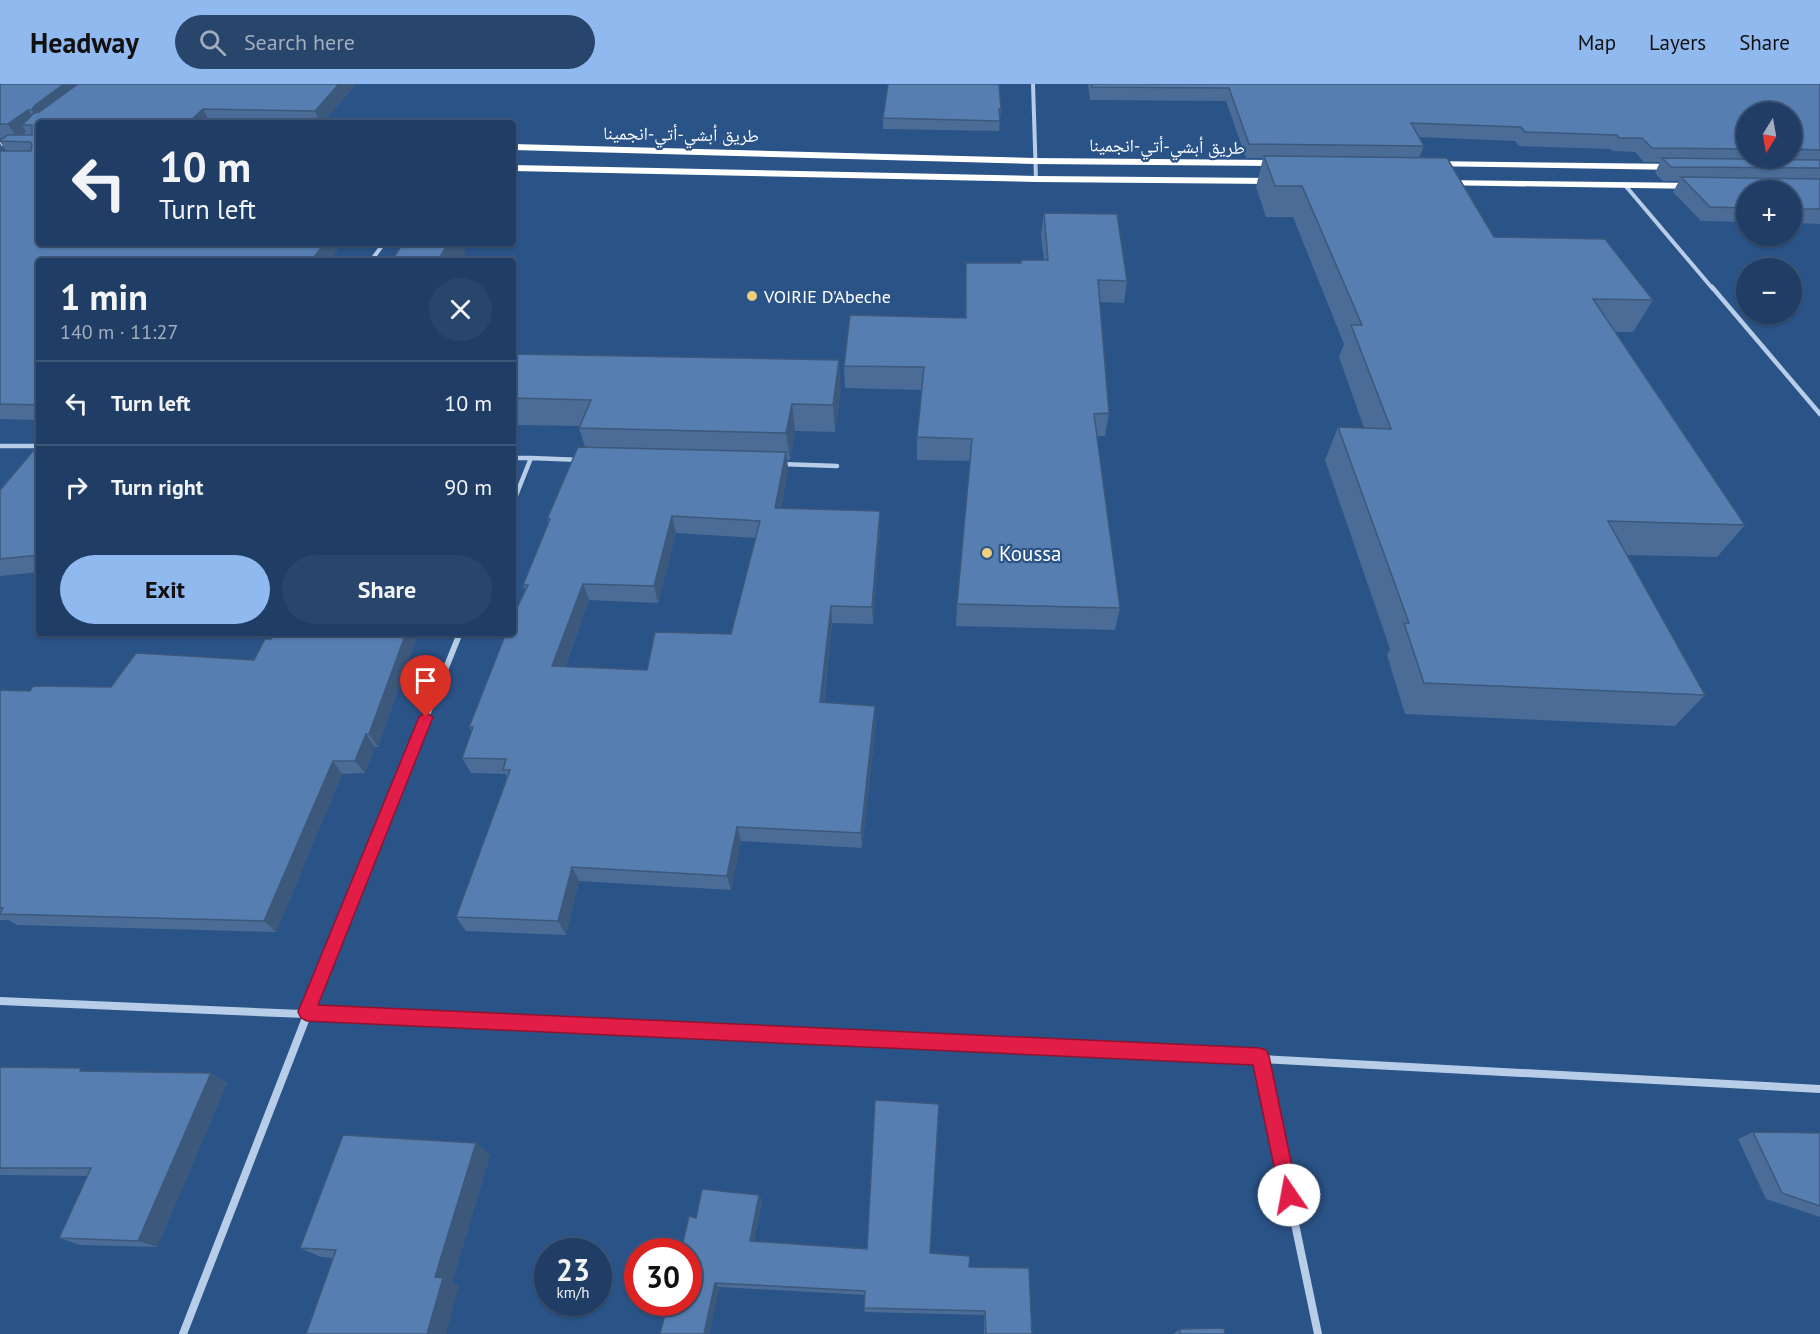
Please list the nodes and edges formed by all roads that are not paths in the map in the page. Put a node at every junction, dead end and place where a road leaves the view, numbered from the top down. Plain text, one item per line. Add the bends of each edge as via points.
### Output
1 (1033, 84) edge
2 (12, 144) edge
3 (36, 144) edge
4 (516, 147) edge
5 (788, 153) junction
6 (1034, 161) junction
7 (1298, 163) edge
8 (1417, 164) edge
9 (1691, 167) edge
10 (516, 168) edge
11 (782, 173) junction
12 (1036, 179) junction
13 (1288, 181) edge
14 (1432, 182) edge
15 (1624, 184) junction
16 (1716, 186) edge
17 (1820, 414) edge
18 (0, 446) edge
19 (36, 446) edge
20 (516, 458) edge
21 (531, 458) junction
22 (590, 460) edge
23 (778, 464) edge
24 (837, 466) dead end
25 (516, 496) edge
26 (459, 636) edge
27 (0, 1001) edge
28 (307, 1012) junction
29 (1260, 1056) junction
30 (1820, 1089) edge
31 (183, 1334) edge
32 (1318, 1334) edge

1 - 6 street
2 - 3 highway
4 - 5 highway, طريق أبشي-أتي-انجمينا
5 - 6 highway, طريق أبشي-أتي-انجمينا
5 - 11 highway
6 - 7 highway, طريق أبشي-أتي-انجمينا
6 - 12 street
8 - 9 highway
10 - 11 highway
11 - 12 highway
12 - 13 highway
14 - 15 highway
15 - 16 highway
15 - 17 street
18 - 19 street
20 - 21 street
21 - 22 street
21 - 25 street
23 - 24 street
26 - 28 street
27 - 28 street
28 - 29 street
28 - 31 street
29 - 30 street
29 - 32 street

